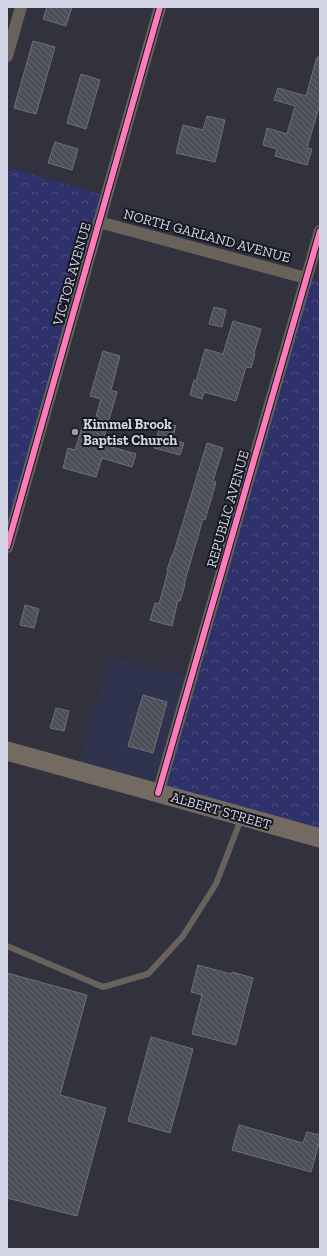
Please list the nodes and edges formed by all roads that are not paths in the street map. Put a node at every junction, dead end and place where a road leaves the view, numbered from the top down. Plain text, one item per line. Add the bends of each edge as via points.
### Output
1 (21, 7) edge
2 (160, 7) edge
3 (7, 56) edge
4 (99, 222) junction
5 (320, 231) edge
6 (306, 278) junction
7 (7, 546) edge
8 (7, 751) edge
9 (158, 793) junction
10 (242, 817) junction
11 (320, 838) edge
12 (7, 946) edge

1 - 3 street
2 - 4 street, VICTOR AVENUE
4 - 6 street, NORTH GARLAND AVENUE
4 - 7 street, VICTOR AVENUE
5 - 6 street, REPUBLIC AVENUE
6 - 9 street, REPUBLIC AVENUE
8 - 9 main road, ALBERT STREET
9 - 10 main road, ALBERT STREET
10 - 11 main road, ALBERT STREET
10 - 12 lane via 216,884 183,936 148,974 103,987

